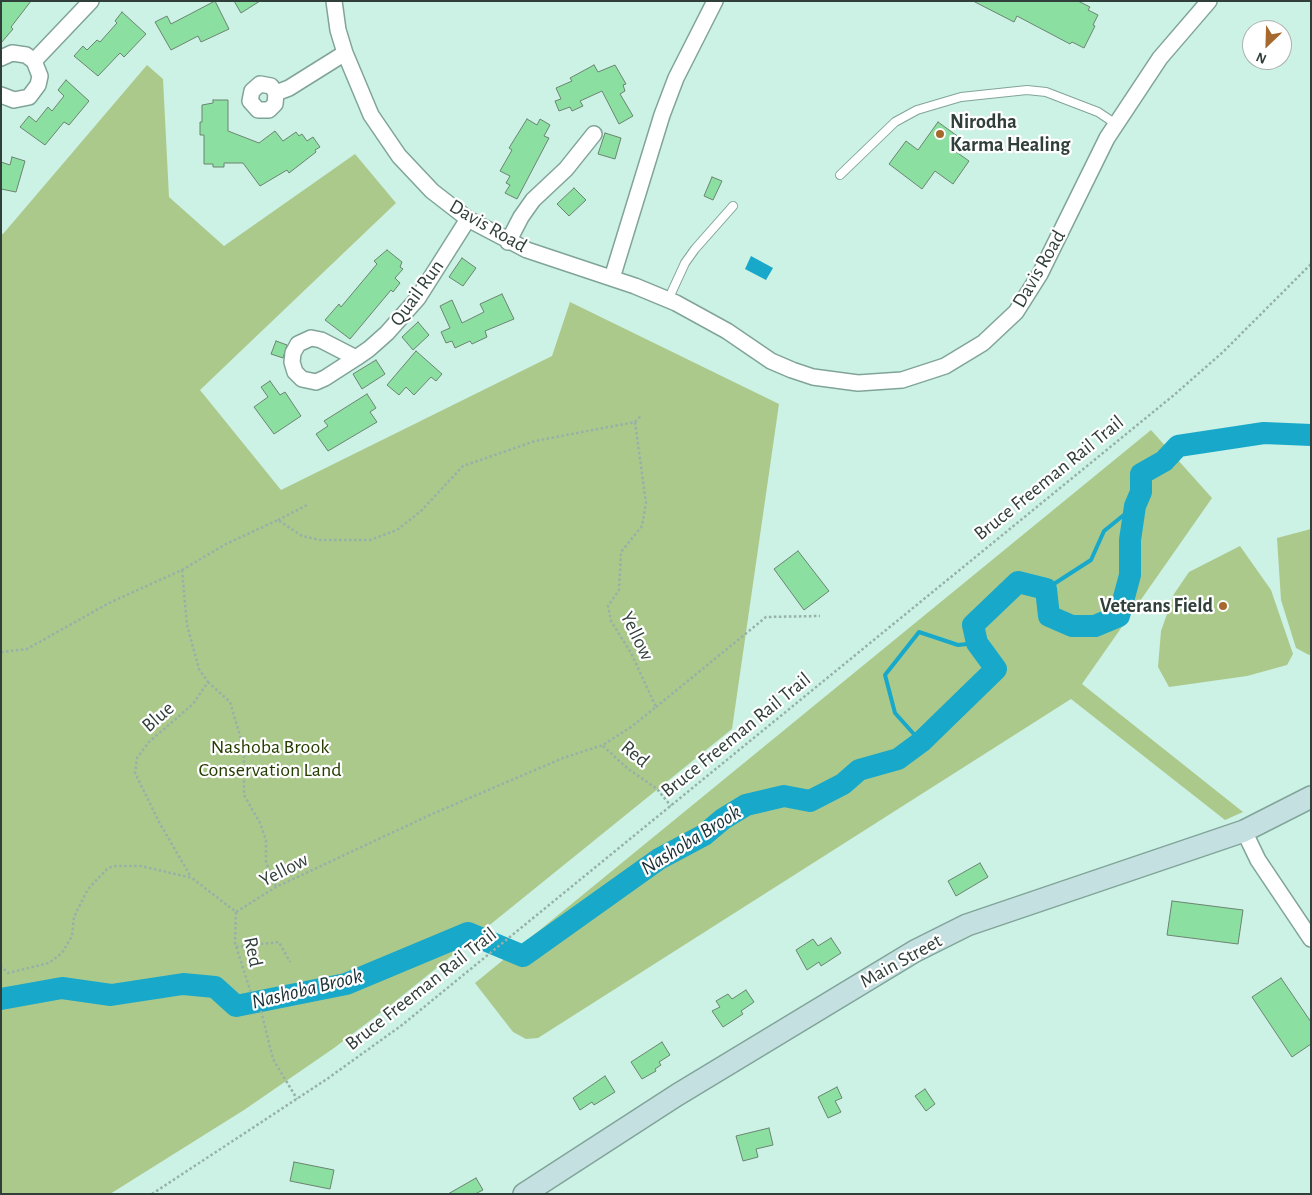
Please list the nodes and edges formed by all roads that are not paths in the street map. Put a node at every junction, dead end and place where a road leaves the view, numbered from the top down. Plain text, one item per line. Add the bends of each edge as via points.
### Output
1 (91, 1) edge
2 (334, 1) edge
3 (715, 1) edge
4 (1208, 1) edge
5 (345, 54) junction
6 (1, 58) edge
7 (34, 62) junction
8 (276, 93) dead end
9 (1, 95) edge
10 (1116, 124) junction
11 (594, 134) dead end
12 (840, 175) dead end
13 (733, 206) dead end
14 (468, 219) junction
15 (508, 242) junction
16 (612, 278) junction
17 (668, 300) junction
18 (356, 358) dead end
19 (1311, 797) edge
20 (1244, 831) junction
21 (1311, 939) edge
22 (524, 1194) edge

1 - 7 street
2 - 5 street, Davis Road
3 - 16 street via 676,78 662,115
4 - 10 street, Davis Road via 1160,58
5 - 8 street
5 - 14 street, Davis Road via 371,114 399,156 432,191
6 - 7 street via 17,53
7 - 9 street via 40,76 33,94 19,100
10 - 12 lane via 1098,112 1046,92 1027,90 961,97 917,110 895,122
10 - 17 street, Davis Road via 1029,293 1016,312 984,343 945,366 917,376 880,383 858,384 813,377 771,361 728,331
11 - 15 street via 566,169 533,200
13 - 17 lane via 695,248
14 - 15 street, Davis Road
14 - 18 street, Quail Run via 418,298 387,333
15 - 16 street, Davis Road
16 - 17 street, Davis Road
19 - 20 main road, Main Street
20 - 21 street via 1258,860
20 - 22 main road, Main Street via 967,926 924,947 802,1018

